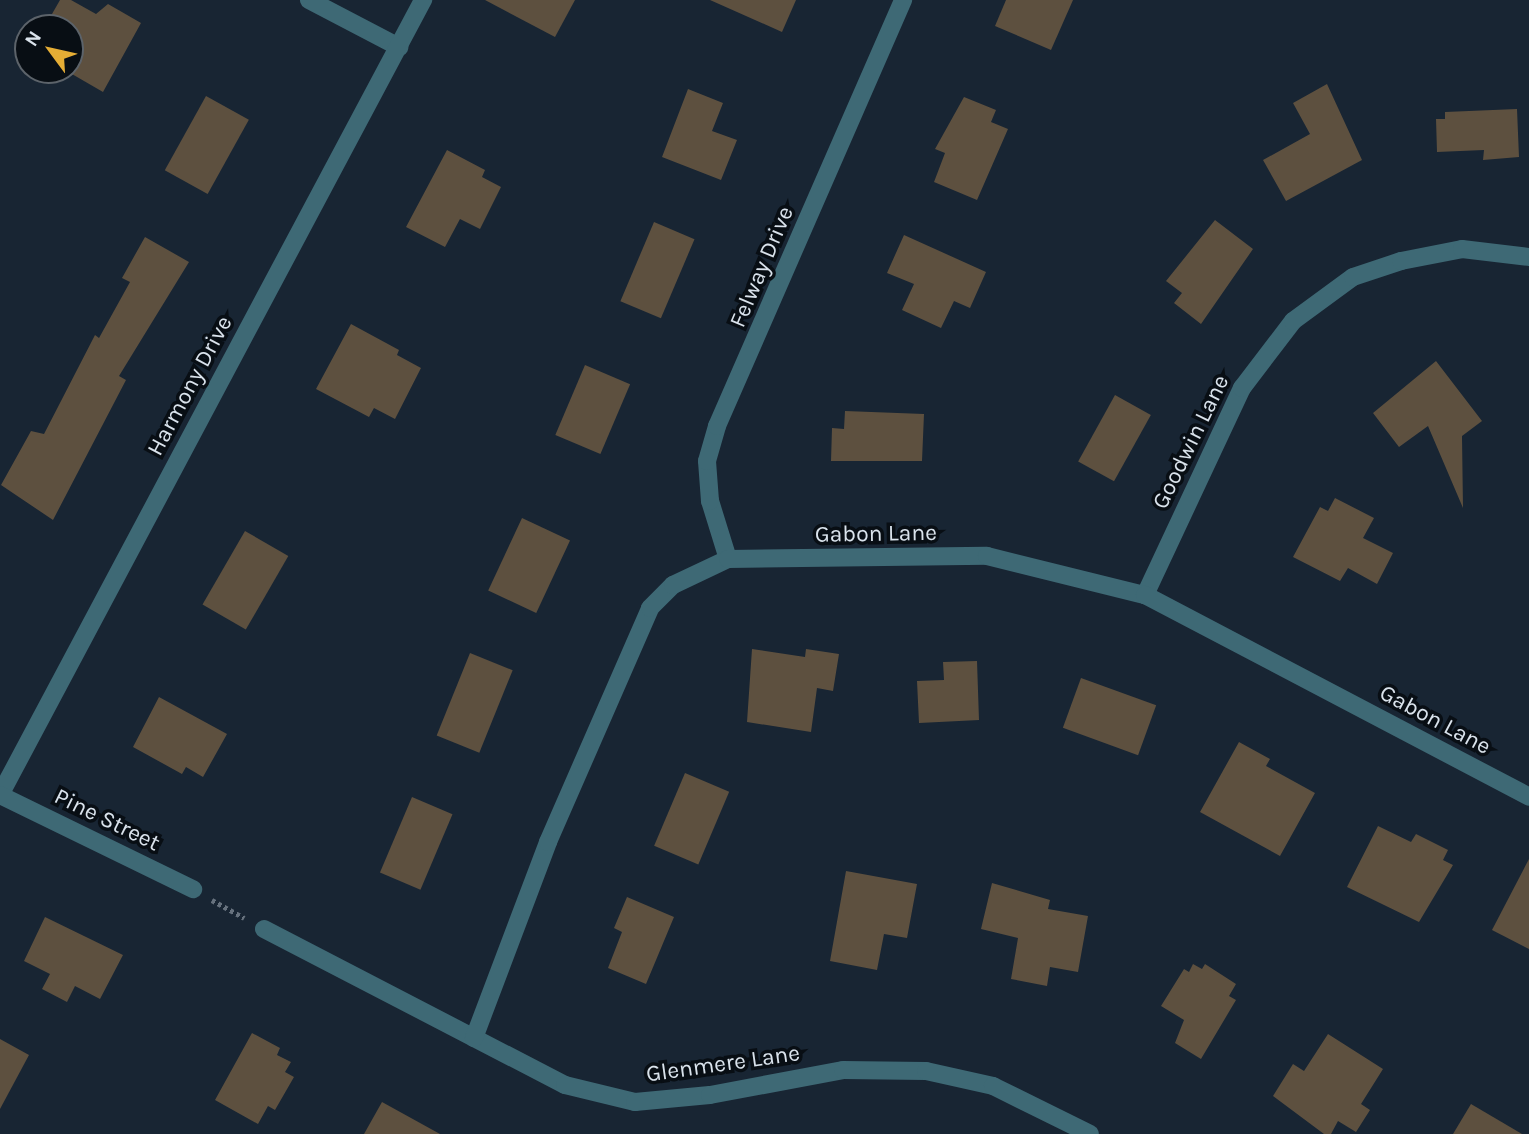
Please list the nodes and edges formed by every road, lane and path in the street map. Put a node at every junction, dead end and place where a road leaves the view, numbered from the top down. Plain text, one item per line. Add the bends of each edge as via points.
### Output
1 (309, 0) edge
2 (423, 0) edge
3 (903, 0) edge
4 (399, 47) junction
5 (1529, 257) edge
6 (728, 559) junction
7 (1144, 595) junction
8 (0, 795) edge
9 (1529, 797) edge
10 (193, 889) joint
11 (264, 929) joint
12 (474, 1038) junction
13 (1090, 1134) edge

1 - 4 street
2 - 4 street, Harmony Drive
3 - 6 street, Felway Drive via 717,426 707,461 710,501
4 - 8 street, Harmony Drive
5 - 7 street, Goodwin Lane via 1462,248 1401,261 1353,277 1293,321 1242,388
6 - 7 street, Gabon Lane via 987,556
6 - 12 street, Gabon Lane via 673,585 650,608 548,842
7 - 9 street, Gabon Lane
8 - 10 street, Pine Street
10 - 11 path
11 - 12 street, Glenmere Lane
12 - 13 street, Glenmere Lane via 565,1085 635,1102 710,1095 844,1070 926,1071 993,1086

